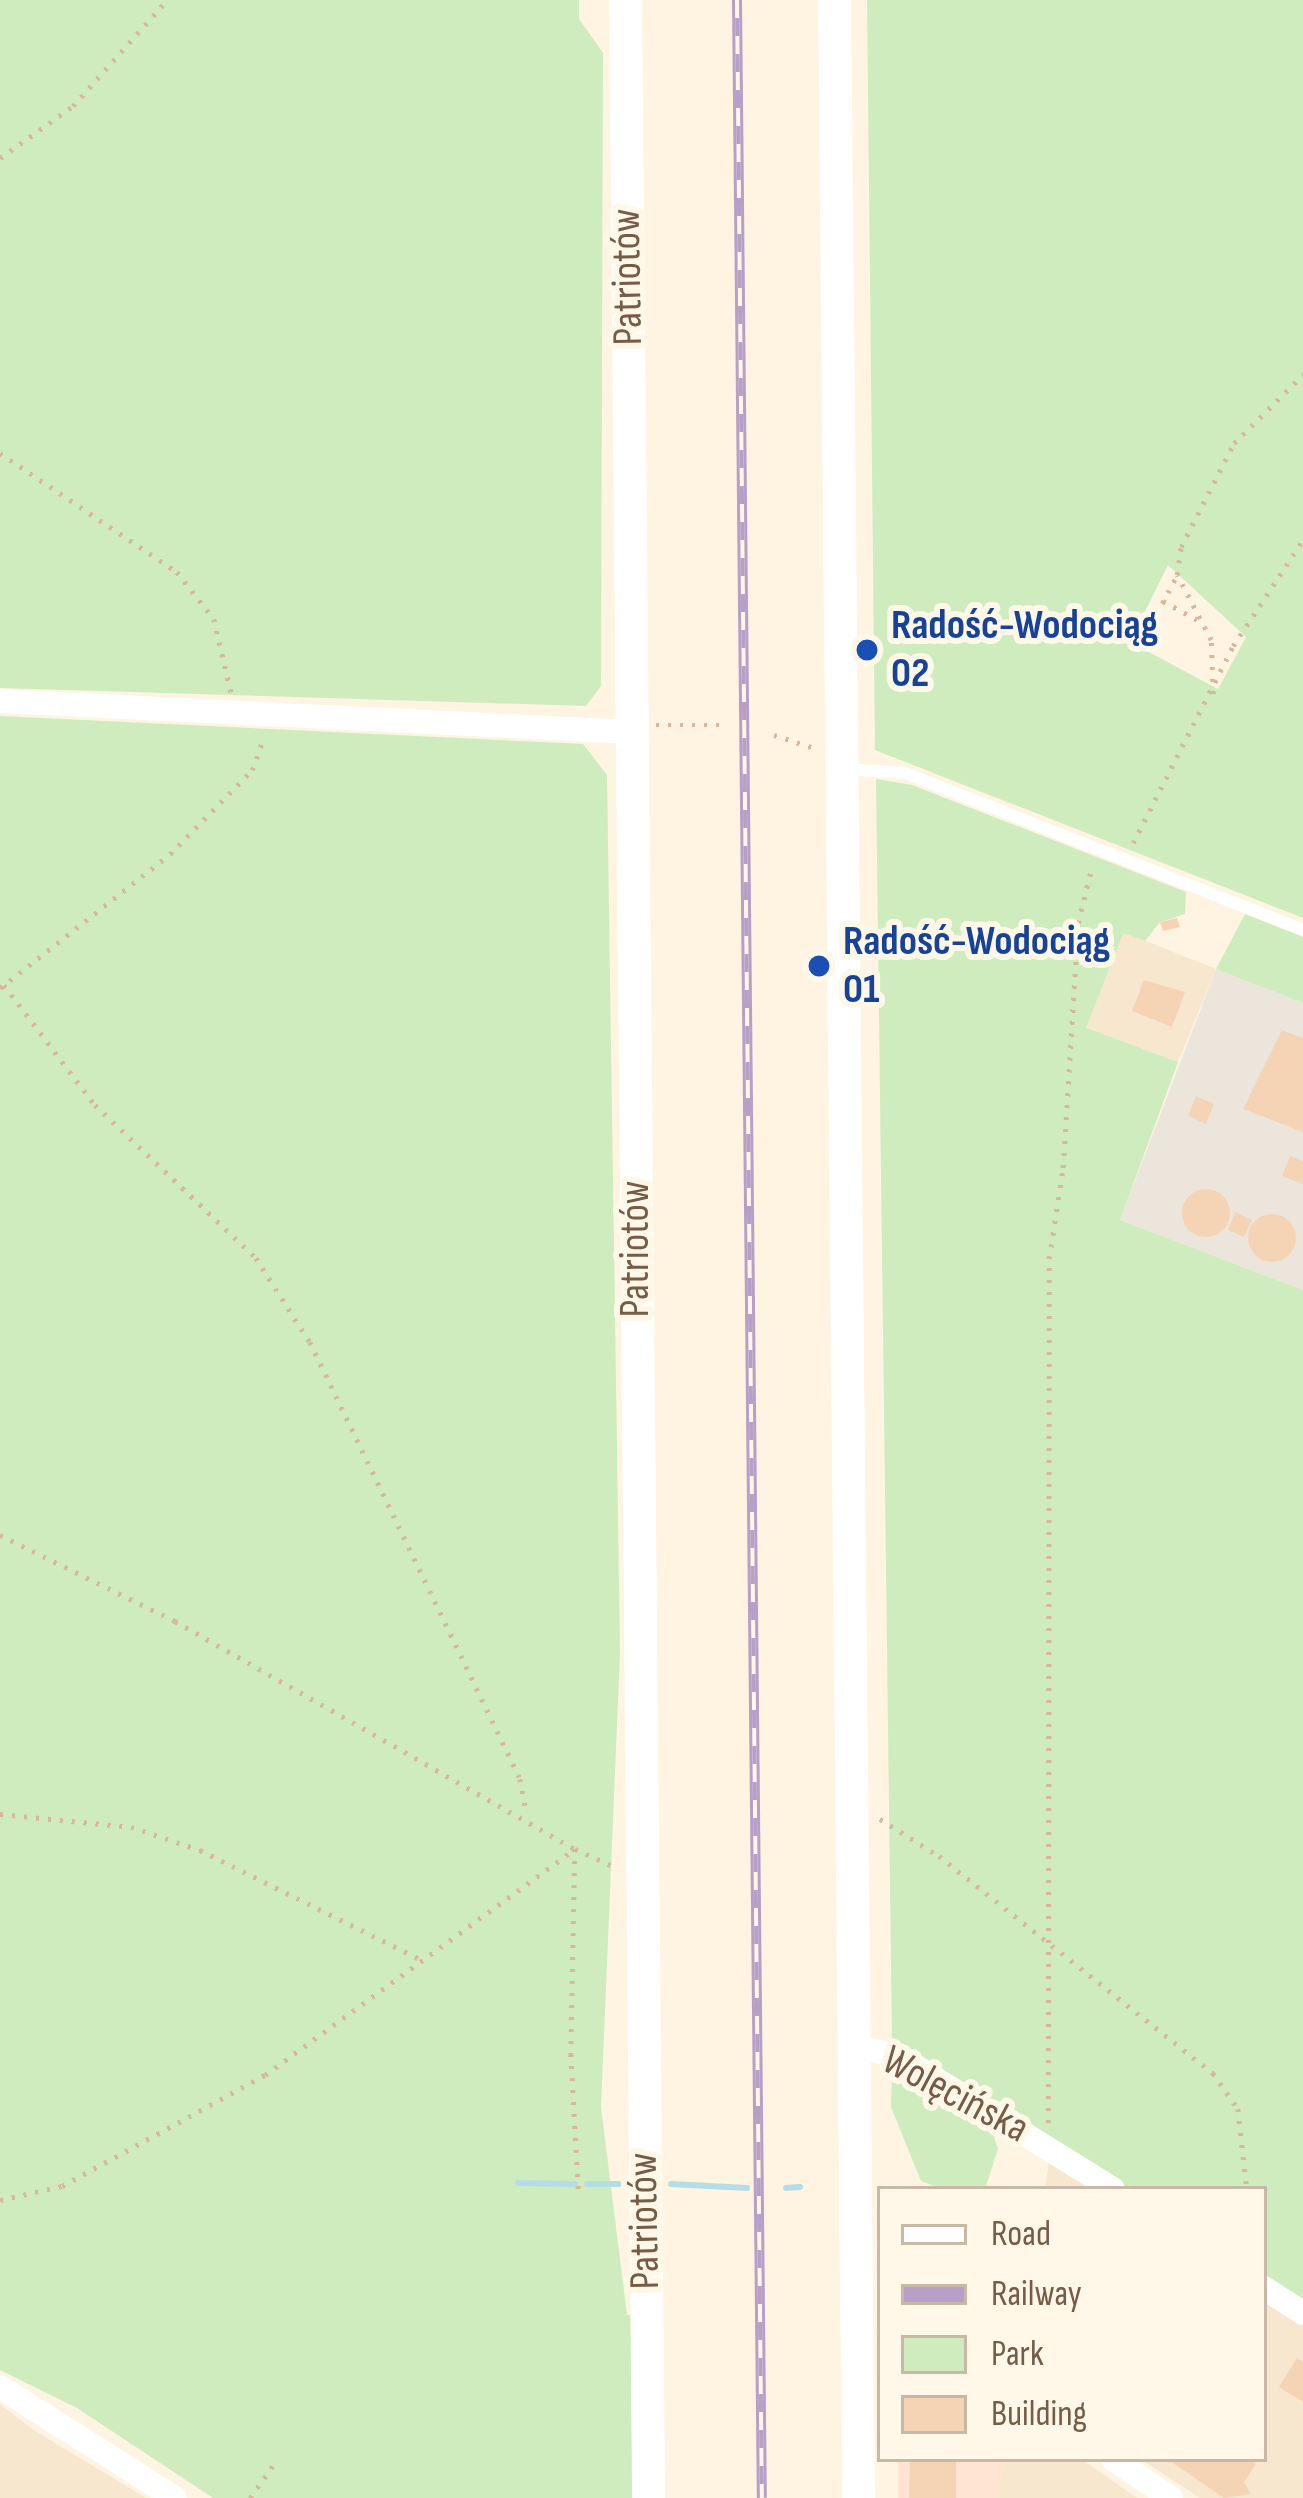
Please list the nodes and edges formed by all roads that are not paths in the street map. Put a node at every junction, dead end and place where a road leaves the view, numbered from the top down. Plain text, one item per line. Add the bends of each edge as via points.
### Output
1 (625, 0) edge
2 (834, 0) edge
3 (0, 700) edge
4 (632, 732) junction
5 (842, 769) junction
6 (1303, 930) edge
7 (855, 2047) junction
8 (1108, 2186) edge
9 (1267, 2290) edge
10 (868, 2309) edge
11 (1303, 2313) edge
12 (0, 2386) edge
13 (1118, 2462) edge
14 (176, 2498) edge
15 (648, 2498) edge
16 (858, 2498) edge
17 (1172, 2498) edge

1 - 4 main road, Patriotów
2 - 5 main road
3 - 4 street
4 - 15 main road, Patriotów
5 - 6 lane via 905,773
5 - 7 main road
7 - 8 street, Wolęcińska via 897,2055
7 - 10 main road
9 - 11 street
10 - 16 main road
12 - 14 street
13 - 17 street

